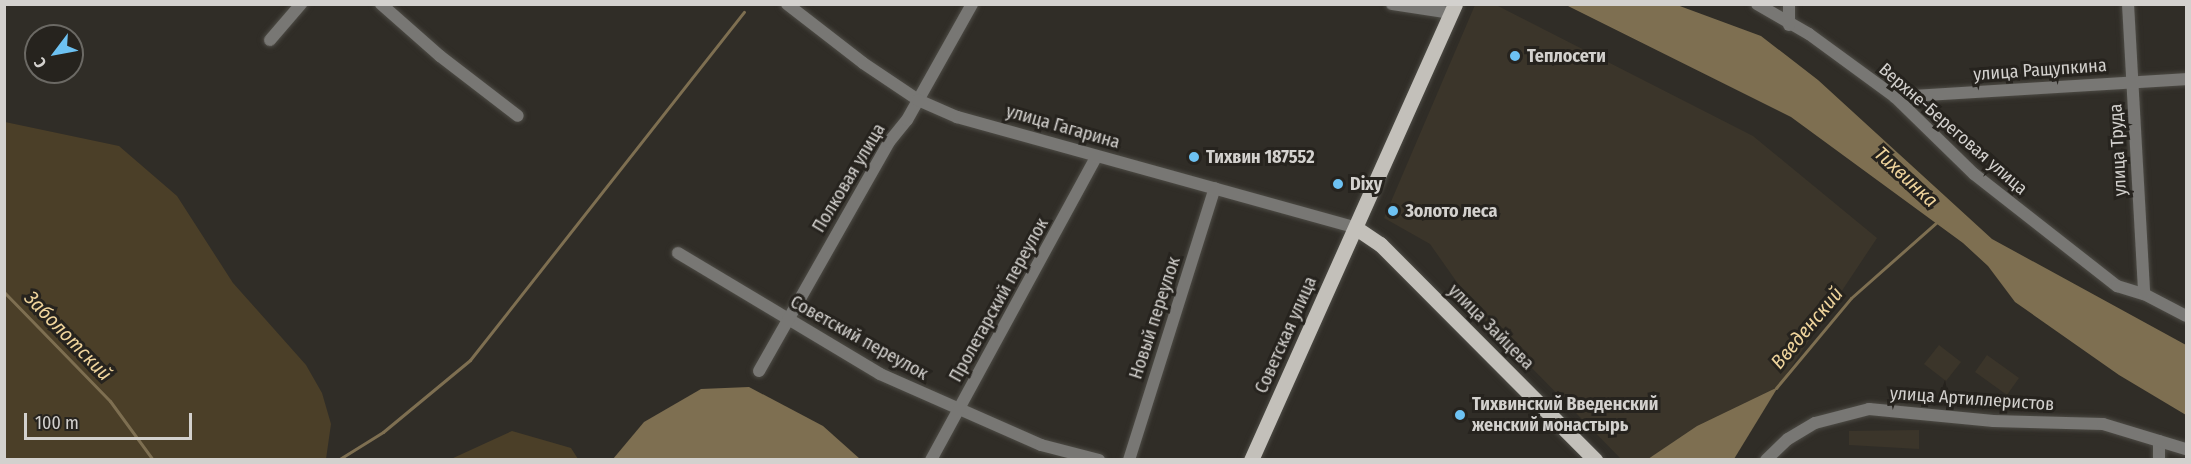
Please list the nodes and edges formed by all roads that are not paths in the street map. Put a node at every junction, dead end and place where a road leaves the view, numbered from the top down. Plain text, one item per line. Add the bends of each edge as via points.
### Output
1 (301, 4) edge
2 (381, 4) edge
3 (787, 4) edge
4 (972, 4) edge
5 (1392, 4) edge
6 (1757, 4) edge
7 (1789, 4) edge
8 (2128, 4) edge
9 (1453, 9) edge
10 (1789, 25) junction
11 (270, 40) dead end
12 (2187, 79) edge
13 (2132, 82) junction
14 (1895, 97) junction
15 (918, 100) junction
16 (518, 116) dead end
17 (1097, 156) junction
18 (1215, 188) junction
19 (1356, 228) junction
20 (678, 253) dead end
21 (2144, 294) junction
22 (2187, 316) edge
23 (788, 320) junction
24 (759, 371) dead end
25 (959, 411) junction
26 (2159, 441) junction
27 (2187, 449) edge
28 (931, 459) edge
29 (1099, 459) edge
30 (1129, 459) edge
31 (1251, 459) edge
32 (1594, 459) edge
33 (1766, 459) edge
34 (2159, 459) edge

1 - 11 street
2 - 16 street
3 - 15 street, улица Гагарина
4 - 15 street, Полковая улица
5 - 9 street
6 - 10 street, Верхне-Береговая улица
7 - 10 street
8 - 13 street, улица Труда
9 - 19 main road, Советская улица
10 - 14 street, Верхне-Береговая улица via 1809,34
12 - 13 street, улица Ращупкина
13 - 14 street, улица Ращупкина
13 - 21 street, улица Труда
14 - 21 street, Верхне-Береговая улица via 1974,174 2117,286
15 - 17 street, улица Гагарина via 957,117
15 - 23 street, Полковая улица via 889,142
17 - 18 street, улица Гагарина
17 - 25 street, Пролетарский переулок
18 - 19 street, улица Гагарина
18 - 30 street, Новый переулок
19 - 31 main road, Советская улица
19 - 32 main road, улица Зайцева via 1380,244
20 - 23 street, Советский переулок
21 - 22 street, Верхне-Береговая улица
23 - 24 street, Полковая улица
23 - 25 street, Советский переулок via 880,375
25 - 28 street, Пролетарский переулок
25 - 29 street, Советский переулок via 1041,446
26 - 27 street, улица Артиллеристов
26 - 33 street, улица Артиллеристов via 2103,424 1993,421 1869,409 1815,423 1788,439
26 - 34 street

